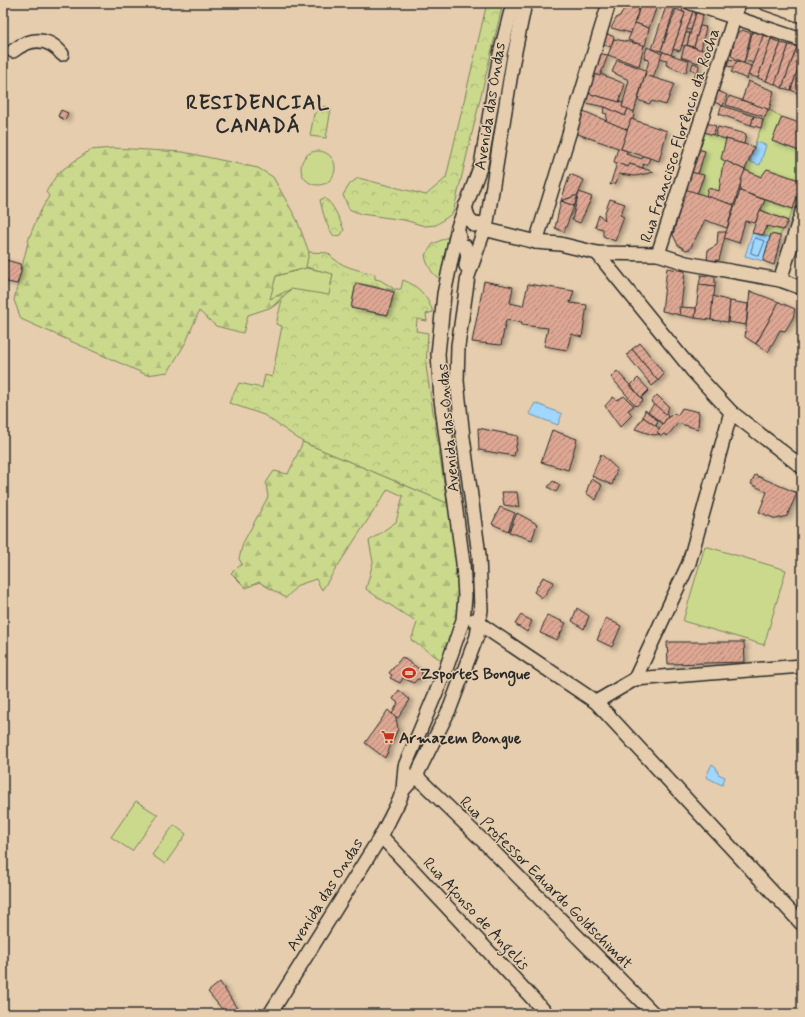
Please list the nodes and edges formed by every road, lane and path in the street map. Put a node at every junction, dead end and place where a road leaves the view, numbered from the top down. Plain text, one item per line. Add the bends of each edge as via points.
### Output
1 (513, 3) edge
2 (526, 3) edge
3 (609, 3) edge
4 (691, 3) edge
5 (739, 3) edge
6 (765, 3) edge
7 (802, 16) edge
8 (734, 18) junction
9 (802, 40) edge
10 (13, 51) dead end
11 (62, 54) dead end
12 (465, 206) junction
13 (802, 212) edge
14 (486, 226) junction
15 (458, 227) junction
16 (536, 242) junction
17 (598, 253) junction
18 (658, 254) junction
19 (780, 280) junction
20 (802, 288) edge
21 (465, 292) junction
22 (731, 412) junction
23 (802, 468) edge
24 (463, 611) junction
25 (478, 624) junction
26 (802, 666) edge
27 (635, 679) junction
28 (596, 702) junction
29 (428, 710) junction
30 (443, 720) junction
31 (421, 731) junction
32 (434, 738) junction
33 (416, 776) junction
34 (403, 790) junction
35 (381, 836) junction
36 (802, 924) edge
37 (271, 1014) edge
38 (547, 1014) edge
39 (654, 1014) edge

1 - 12 street, Avenida das Ondas via 500,54 481,164
2 - 14 street, Avenida das Ondas via 513,61
3 - 16 street
4 - 8 street
5 - 8 street, Rua Francisco Florêncio da Rocha
6 - 7 street
8 - 9 street
8 - 18 street, Rua Francisco Florêncio da Rocha
10 - 11 street via 33,40 56,46
12 - 14 street via 468,218 474,225
12 - 15 street, Avenida das Ondas
13 - 19 street
14 - 16 street
14 - 21 street, Avenida das Ondas
15 - 21 street via 460,245 468,250
15 - 24 street, Avenida das Ondas via 444,294 438,354 441,400 463,564
16 - 17 street via 560,244
17 - 18 street
17 - 22 street via 692,370
18 - 19 street via 686,264
19 - 20 street
21 - 25 street, Avenida das Ondas via 458,346 457,381 480,556 481,597
22 - 23 street
22 - 27 street via 689,563
24 - 25 street
24 - 29 street, Avenida das Ondas via 463,620 454,647
25 - 28 street
25 - 30 street, Avenida das Ondas via 477,636 465,671
26 - 27 street
27 - 28 street
28 - 36 street
29 - 30 street
29 - 31 street, Avenida das Ondas
30 - 32 street, Avenida das Ondas
31 - 32 street
31 - 34 street, Avenida das Ondas via 405,766
32 - 33 street, Avenida das Ondas
33 - 34 street, Avenida das Ondas
33 - 39 street, Rua Professor Eduardo Goldschimdt via 484,841
34 - 35 street, Avenida das Ondas
35 - 37 street, Avenida das Ondas
35 - 38 street, Rua Afonso de Angelis

